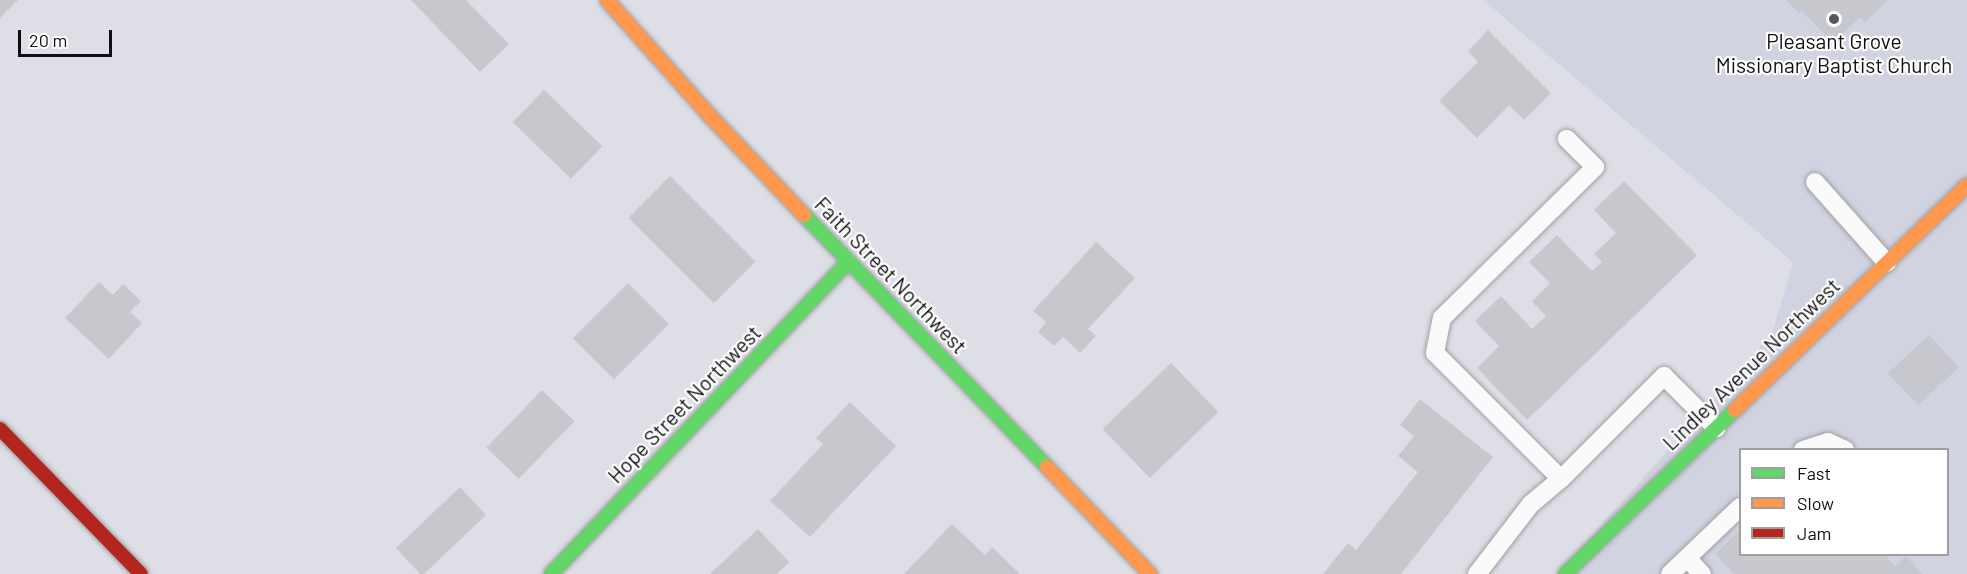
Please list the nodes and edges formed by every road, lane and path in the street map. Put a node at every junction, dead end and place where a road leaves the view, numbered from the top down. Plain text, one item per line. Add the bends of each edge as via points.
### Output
1 (607, 0) edge
2 (1568, 139) dead end
3 (1815, 182) dead end
4 (1967, 185) edge
5 (848, 262) junction
6 (1887, 263) junction
7 (1716, 428) junction
8 (0, 429) edge
9 (1809, 448) edge
10 (1841, 448) edge
11 (1562, 479) junction
12 (1739, 508) edge
13 (1687, 558) junction
14 (1481, 572) edge
15 (141, 574) edge
16 (551, 574) edge
17 (1150, 574) edge
18 (1566, 574) edge
19 (1670, 574) edge
20 (1702, 574) edge

1 - 5 street, Faith Street Northwest
2 - 11 lane via 1595,167 1442,318 1435,352
3 - 6 lane
4 - 6 street, Lindley Avenue Northwest
5 - 16 street, Hope Street Northwest
5 - 17 street, Faith Street Northwest
6 - 7 street, Lindley Avenue Northwest
7 - 11 lane via 1664,376
7 - 18 street, Lindley Avenue Northwest
8 - 15 street
9 - 10 lane via 1828,442
11 - 14 lane via 1531,504
12 - 13 lane
13 - 19 lane
13 - 20 lane

